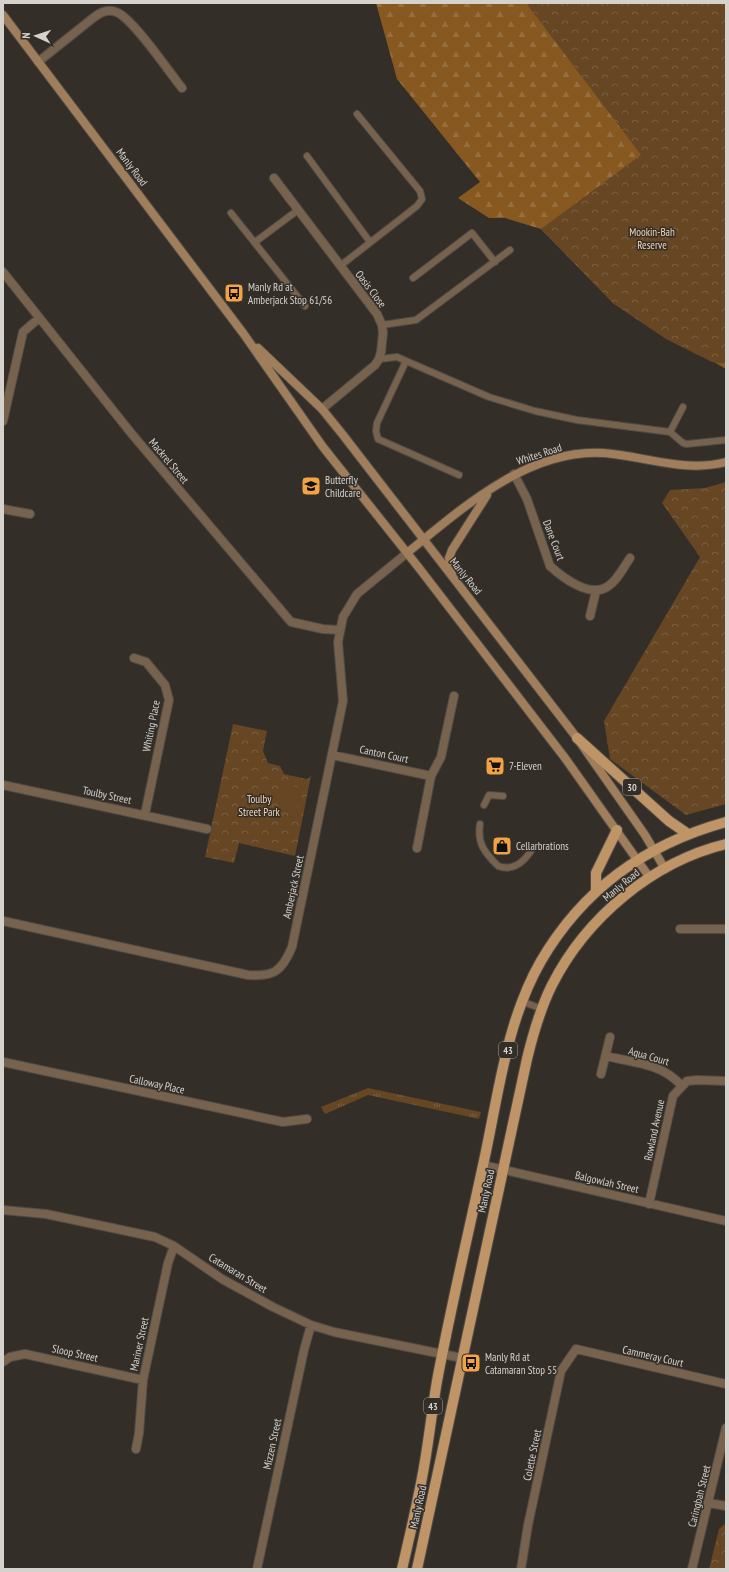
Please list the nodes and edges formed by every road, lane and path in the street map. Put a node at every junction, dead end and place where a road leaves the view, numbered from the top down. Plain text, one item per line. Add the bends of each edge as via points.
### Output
1 (3, 15) edge
2 (38, 62) junction
3 (182, 88) dead end
4 (357, 114) dead end
5 (306, 156) dead end
6 (274, 178) dead end
7 (298, 210) junction
8 (231, 213) dead end
9 (255, 242) junction
10 (370, 242) junction
11 (510, 250) dead end
12 (495, 262) junction
13 (340, 266) junction
14 (3, 272) edge
15 (413, 278) dead end
16 (306, 306) dead end
17 (39, 318) junction
18 (382, 325) junction
19 (243, 333) junction
20 (379, 359) junction
21 (406, 361) junction
22 (683, 407) dead end
23 (322, 409) junction
24 (3, 421) edge
25 (670, 432) junction
26 (726, 440) edge
27 (726, 462) edge
28 (459, 474) dead end
29 (514, 474) junction
30 (490, 489) junction
31 (3, 509) edge
32 (30, 514) dead end
33 (423, 540) junction
34 (407, 552) junction
35 (630, 558) dead end
36 (454, 579) junction
37 (596, 591) junction
38 (590, 616) dead end
39 (339, 630) junction
40 (134, 658) dead end
41 (454, 696) dead end
42 (577, 738) junction
43 (332, 755) junction
44 (431, 776) junction
45 (3, 785) edge
46 (503, 796) dead end
47 (484, 805) dead end
48 (145, 814) junction
49 (726, 822) edge
50 (480, 824) dead end
51 (207, 828) dead end
52 (618, 830) junction
53 (688, 834) junction
54 (726, 844) edge
55 (417, 848) dead end
56 (533, 848) dead end
57 (653, 849) junction
58 (638, 859) junction
59 (665, 869) junction
60 (650, 878) junction
61 (596, 892) junction
62 (3, 921) edge
63 (680, 929) dead end
64 (726, 929) edge
65 (521, 1000) junction
66 (542, 1009) junction
67 (610, 1037) dead end
68 (606, 1056) junction
69 (3, 1062) edge
70 (601, 1074) dead end
71 (726, 1081) edge
72 (681, 1085) junction
73 (307, 1119) dead end
74 (483, 1165) junction
75 (503, 1170) junction
76 (649, 1204) junction
77 (3, 1210) edge
78 (726, 1221) edge
79 (174, 1246) junction
80 (311, 1325) junction
81 (576, 1349) joint
82 (442, 1354) junction
83 (462, 1358) junction
84 (3, 1362) edge
85 (143, 1380) junction
86 (726, 1384) edge
87 (726, 1428) edge
88 (136, 1449) dead end
89 (709, 1503) junction
90 (726, 1506) edge
91 (257, 1569) edge
92 (402, 1569) edge
93 (417, 1569) edge
94 (521, 1569) edge
95 (692, 1569) edge

1 - 2 main road, Manly Road / 30
2 - 3 street via 93,18 109,11 125,16
2 - 19 main road, Manly Road / 30
4 - 10 lane via 420,190 422,199 417,206
5 - 10 lane
6 - 7 street, Oasis Close
7 - 9 lane
7 - 13 street, Oasis Close
8 - 9 lane
9 - 16 lane
10 - 13 lane
11 - 12 lane
12 - 15 lane via 472,234
12 - 18 lane via 416,320
13 - 18 street, Oasis Close via 377,314
14 - 17 street, Mackrel Street
17 - 24 street via 23,332
17 - 39 street, Mackrel Street via 131,433 291,622
18 - 20 street, Oasis Close via 383,340
19 - 23 main road, Manly Road / 30
19 - 34 main road, Manly Road / 30 via 323,447
20 - 21 lane via 391,356
20 - 23 street
21 - 25 lane via 489,397 535,411 577,420
21 - 28 lane via 377,423 378,439
22 - 25 lane
23 - 33 main road, Manly Road / 30
25 - 26 lane via 687,444
27 - 29 main road, Whites Road via 674,465 602,453 565,456
29 - 30 main road, Whites Road
29 - 37 street, Dane Court via 527,499 550,566 586,589
30 - 33 main road, Whites Road
30 - 36 main road via 452,550 449,567
31 - 32 street
33 - 34 main road, Whites Road
33 - 36 main road, Manly Road / 30
34 - 39 street, Amberjack Street via 357,594 343,617
34 - 52 main road, Manly Road / 30
35 - 37 street via 616,579 607,587
36 - 42 main road, Manly Road / 30
37 - 38 street
39 - 43 street, Amberjack Street via 342,700
40 - 48 street, Whiting Place via 146,662 165,685 169,700
41 - 44 street via 441,757
42 - 53 main road, 30 via 669,821
42 - 57 main road, Manly Road
43 - 44 street, Canton Court
43 - 62 street, Amberjack Street via 292,947 285,964 273,973 262,976 248,975
44 - 55 street
45 - 48 street, Toulby Street
46 - 47 lane via 489,795
48 - 51 street, Toulby Street
49 - 53 main road, Manly Road
50 - 56 lane via 478,838 498,866 508,868 519,865
52 - 58 main road, Manly Road / 30
52 - 61 main road via 596,873
53 - 57 main road, Manly Road / 43
54 - 59 main road via 696,853
57 - 58 main road, Manly Road / 43
57 - 59 main road, Manly Road
58 - 60 main road, Manly Road / 30
58 - 61 main road, Manly Road / 43
59 - 60 main road
60 - 66 main road, Manly Road / 43 via 615,904 576,945 552,985
61 - 65 main road, Manly Road / 43 via 553,943
63 - 64 street
65 - 66 lane
65 - 74 main road, Manly Road / 43
66 - 75 main road, Manly Road / 43 via 527,1059
67 - 68 street
68 - 70 street
68 - 72 street, Aqua Court via 661,1069 671,1074
69 - 73 street, Calloway Place via 283,1122
71 - 72 street via 698,1080 687,1081
72 - 76 street, Rowland Avenue via 673,1096
74 - 75 street, Balgowlah Street
74 - 82 main road, Manly Road / 43
75 - 76 street, Balgowlah Street
75 - 83 main road, Manly Road / 43
76 - 78 street, Balgowlah Street
77 - 79 street, Catamaran Street via 46,1214 155,1237
79 - 80 street, Catamaran Street via 222,1280
79 - 85 street, Mariner Street via 168,1263
80 - 82 street, Catamaran Street
80 - 91 street, Mizzen Street
81 - 86 street, Cammeray Court
81 - 94 street, Colette Street via 561,1371
82 - 83 street, Catamaran Street
82 - 92 main road, Manly Road / 43 via 424,1469
83 - 93 main road, Manly Road / 43
84 - 85 street, Sloop Street via 10,1357 25,1354
85 - 88 street, Mariner Street
87 - 89 street, Caringbah Street
89 - 90 street
89 - 95 street, Caringbah Street

